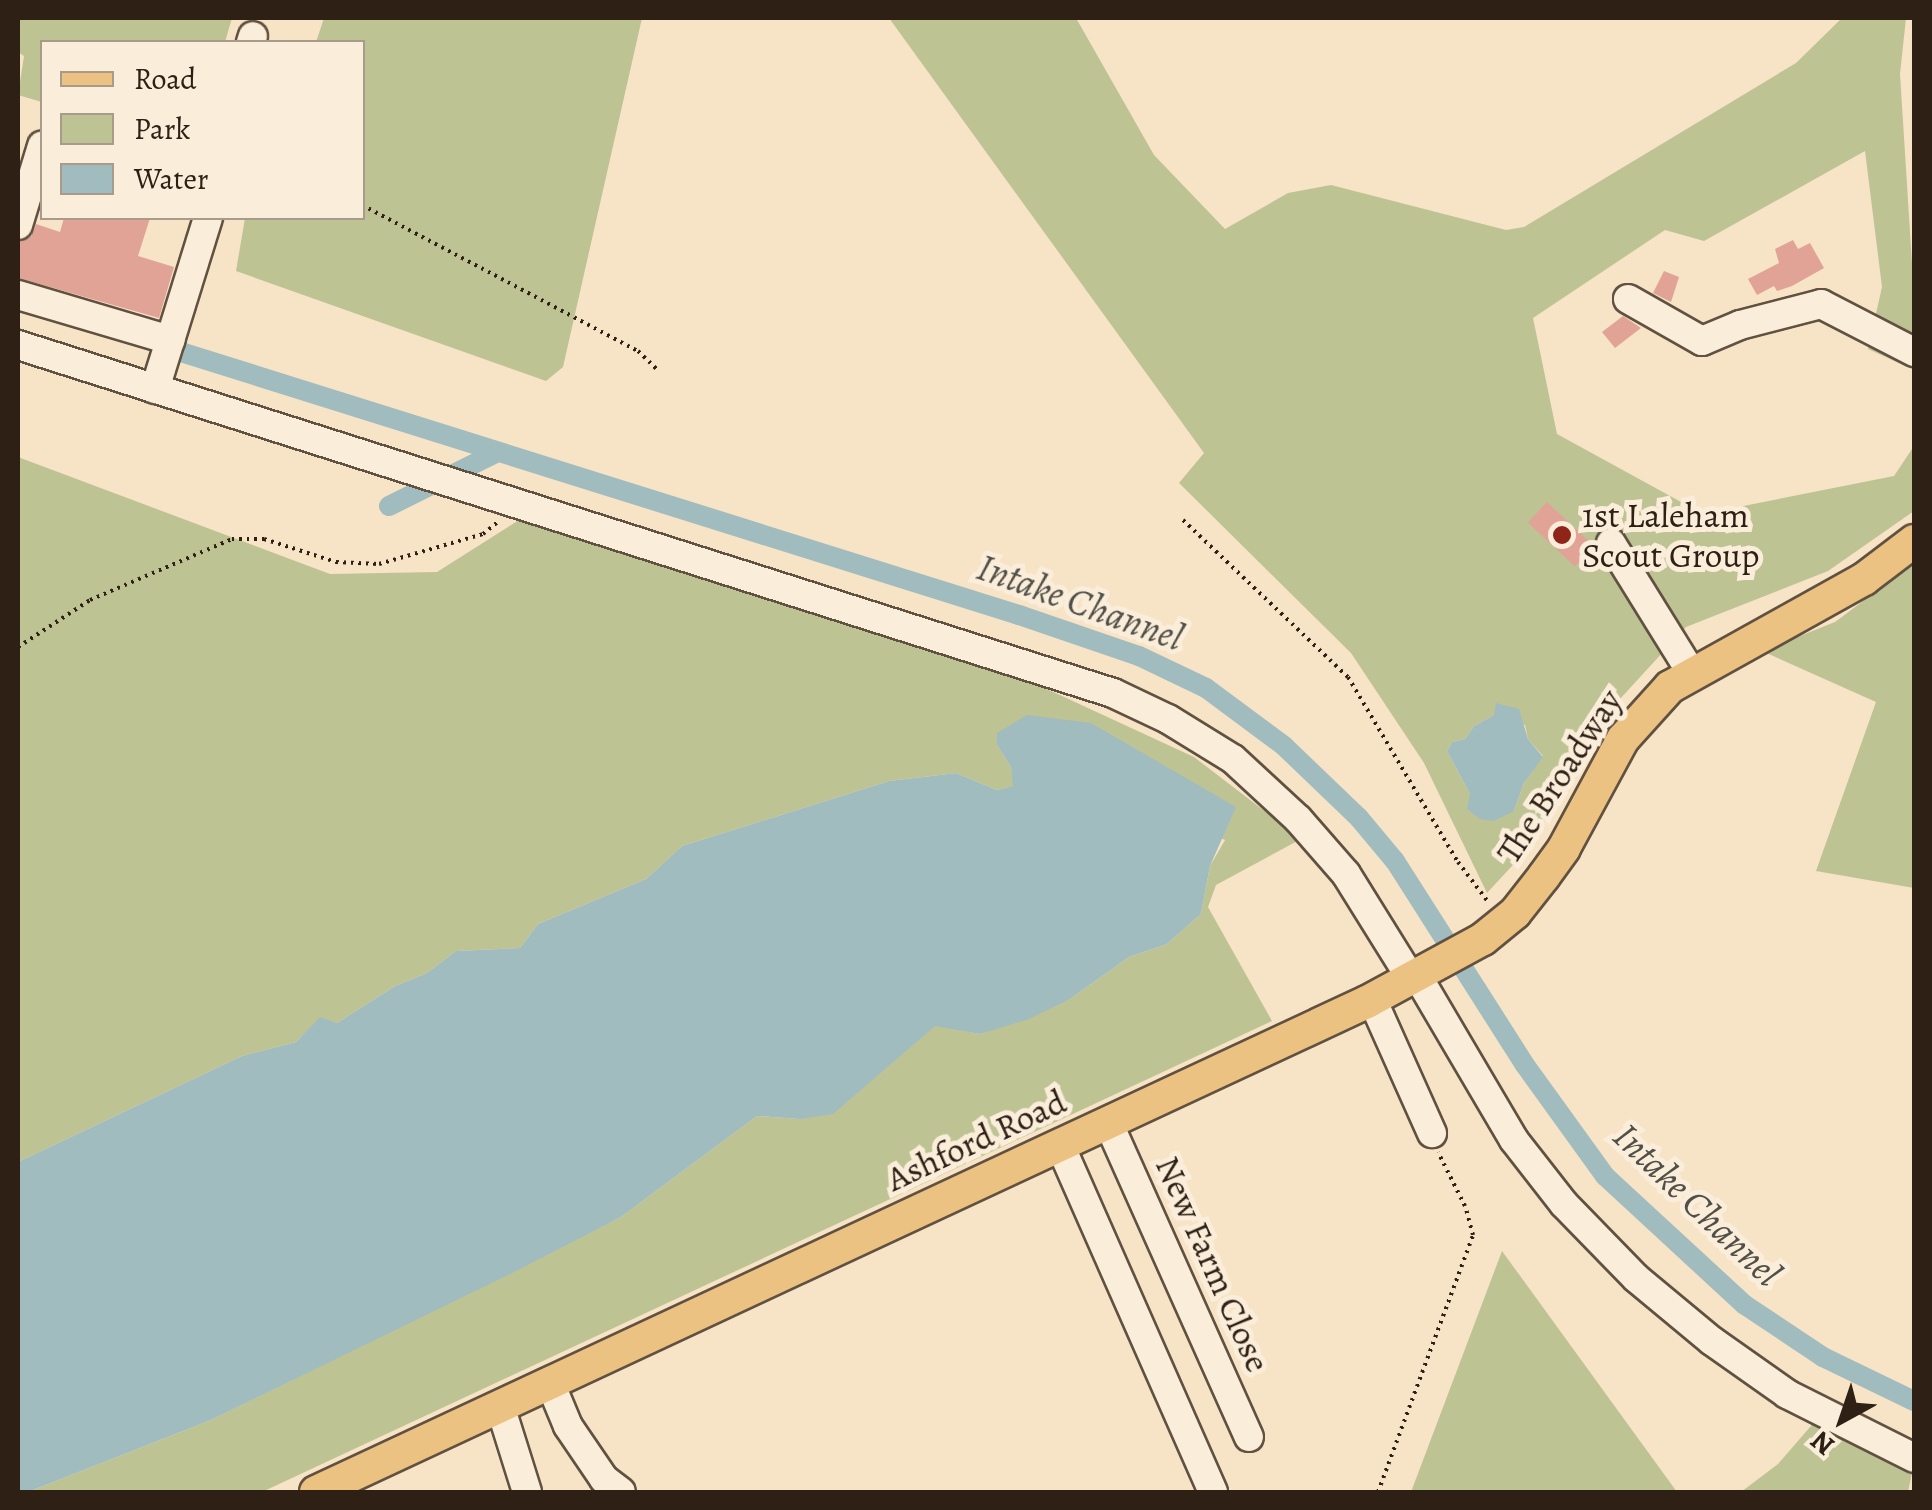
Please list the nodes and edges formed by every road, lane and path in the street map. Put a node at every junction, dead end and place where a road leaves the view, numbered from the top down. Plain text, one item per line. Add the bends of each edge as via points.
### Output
1 (40, 153) edge
2 (365, 207) edge
3 (207, 220) edge
4 (18, 225) edge
5 (18, 295) edge
6 (1628, 299) dead end
7 (170, 340) junction
8 (18, 346) edge
9 (1914, 352) edge
10 (658, 370) dead end
11 (155, 389) junction
12 (508, 501) junction
13 (1184, 520) dead end
14 (1914, 541) edge
15 (1611, 543) dead end
16 (18, 647) edge
17 (1691, 672) junction
18 (1494, 931) junction
19 (1419, 977) junction
20 (1372, 1000) junction
21 (1108, 1122) junction
22 (1432, 1134) joint
23 (1060, 1145) junction
24 (551, 1385) junction
25 (501, 1409) junction
26 (1249, 1437) dead end
27 (1914, 1458) edge
28 (327, 1490) edge
29 (527, 1492) edge
30 (620, 1492) edge
31 (1214, 1492) edge
32 (1378, 1492) edge

1 - 4 street
2 - 10 path via 638,351
3 - 7 street
5 - 7 street
6 - 9 street via 1702,341 1821,304
7 - 11 street
8 - 11 street
11 - 12 street
12 - 16 path via 482,534 379,564 336,562 264,539 232,540 90,600
12 - 19 street via 1113,693 1168,719 1233,759 1298,818
13 - 18 path via 1348,677
14 - 17 main road, The Broadway via 1810,610
15 - 17 street
17 - 18 main road, The Broadway via 1623,739 1564,848
18 - 19 main road, Ashford Road
19 - 20 main road, Ashford Road
19 - 27 street via 1514,1140 1636,1278 1787,1394
20 - 21 main road, Ashford Road
20 - 22 street
21 - 23 main road, Ashford Road
21 - 26 street, New Farm Close
22 - 32 path via 1473,1235
23 - 24 main road, Ashford Road
23 - 31 street
24 - 25 main road, Ashford Road
24 - 30 street via 568,1426
25 - 28 main road, Ashford Road
25 - 29 street

